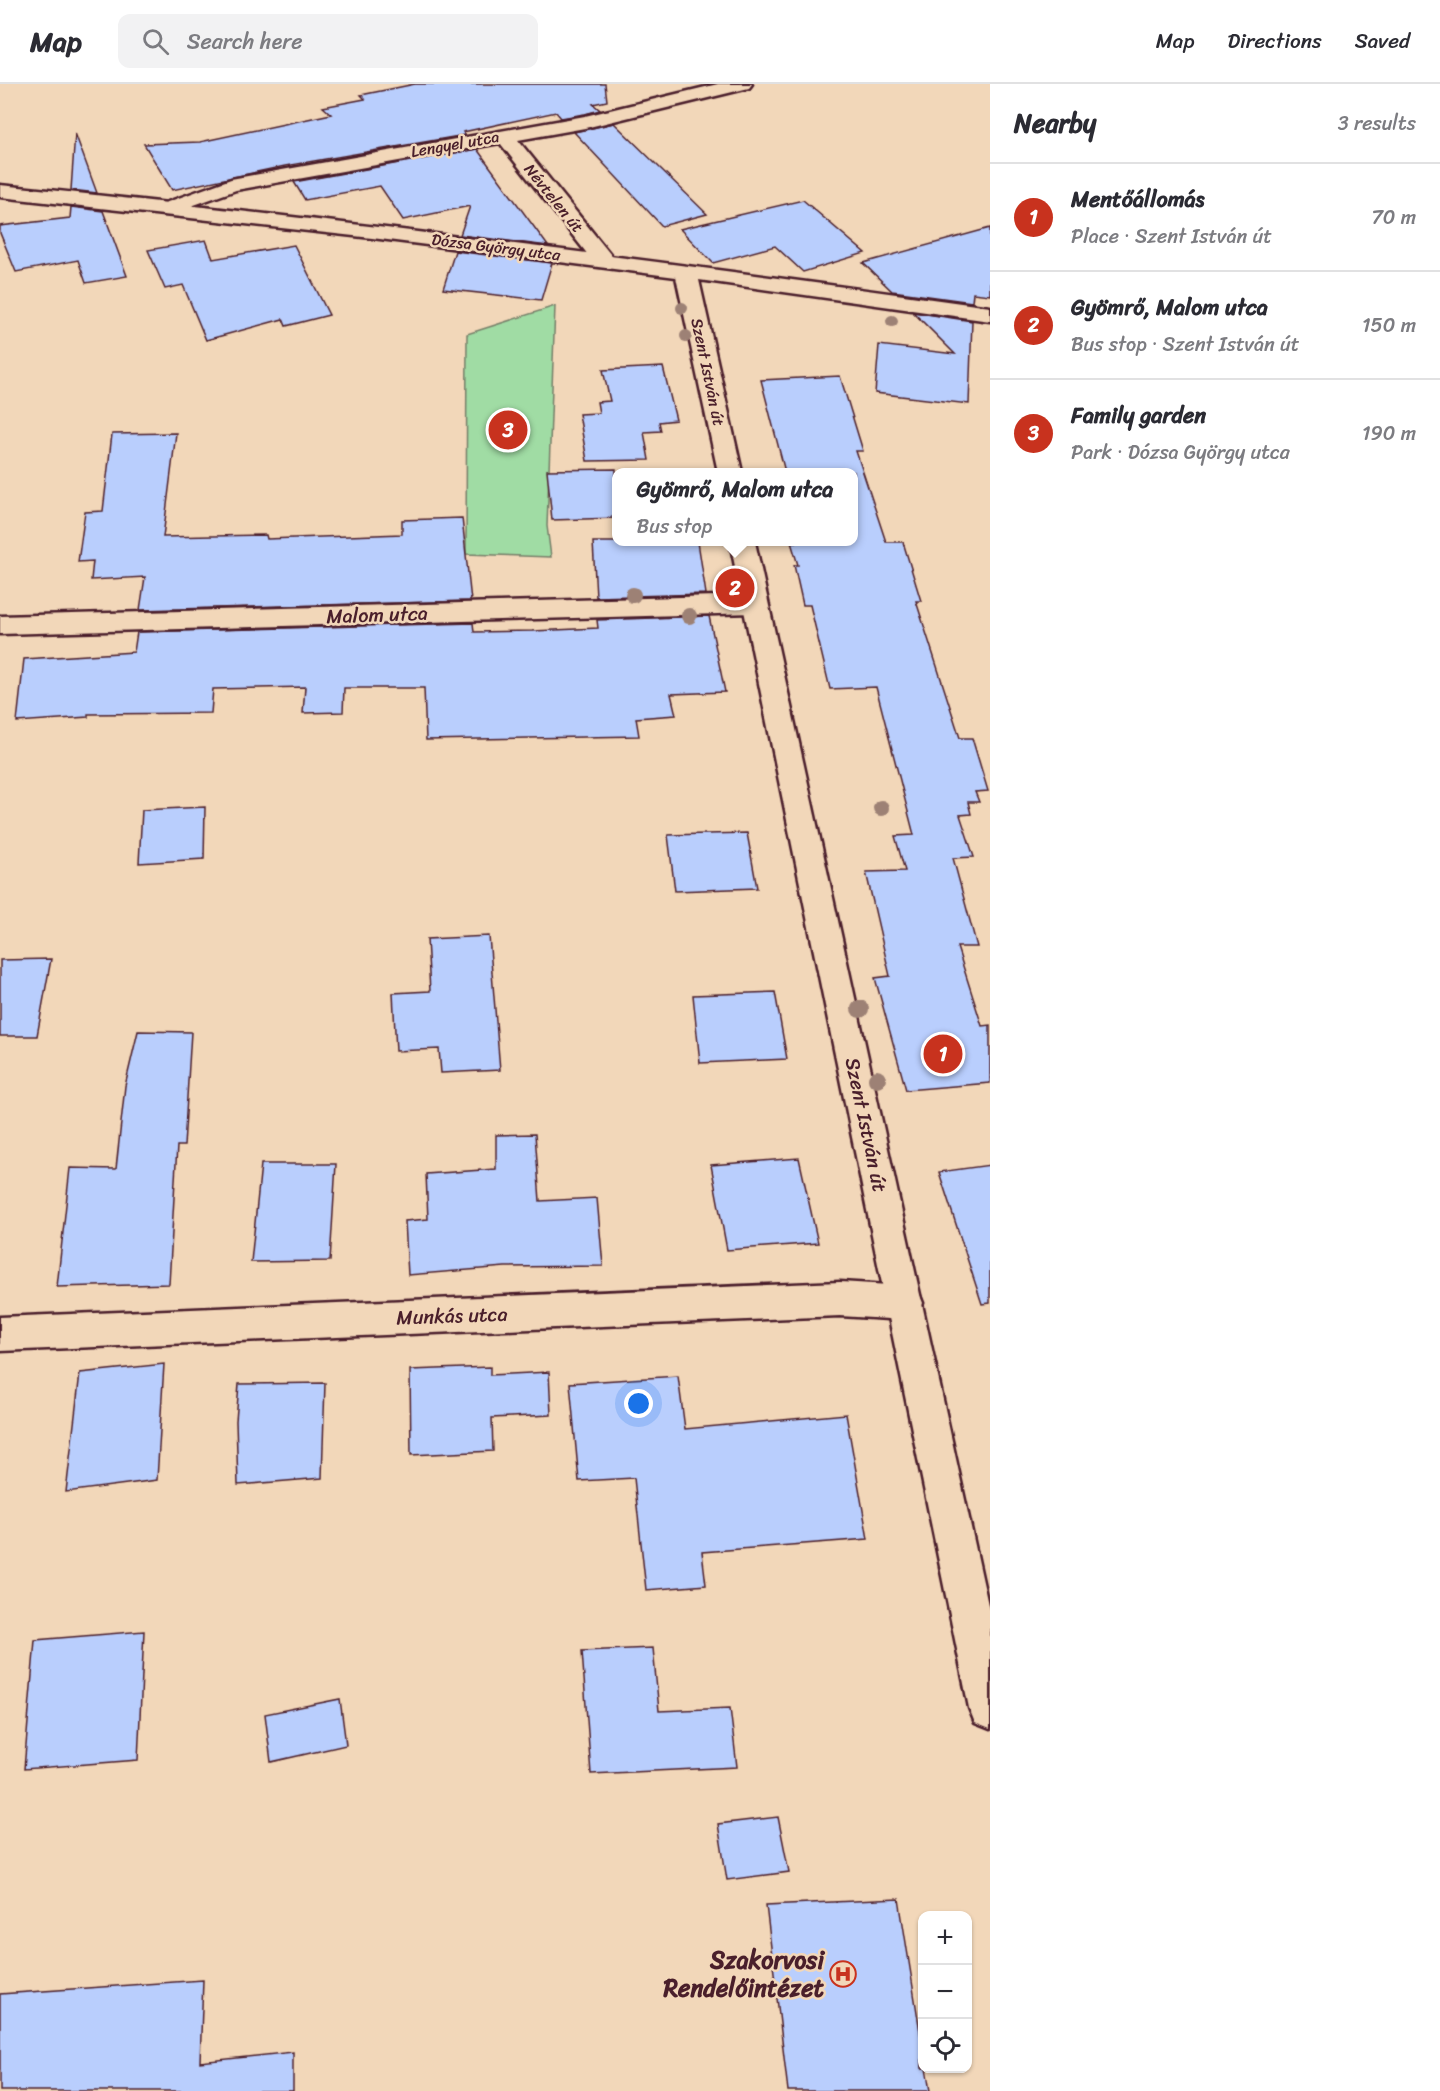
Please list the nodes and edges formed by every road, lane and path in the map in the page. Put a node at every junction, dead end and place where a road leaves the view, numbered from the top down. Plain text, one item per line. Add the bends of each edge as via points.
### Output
1 (742, 84) edge
2 (504, 135) junction
3 (0, 191) edge
4 (170, 208) junction
5 (604, 260) junction
6 (686, 271) junction
7 (990, 314) edge
8 (729, 468) edge
9 (612, 514) edge
10 (612, 517) dead end
11 (743, 546) edge
12 (754, 604) junction
13 (0, 626) edge
14 (905, 1303) junction
15 (0, 1334) edge
16 (990, 1708) edge

1 - 2 street, Lengyel utca via 585,122
2 - 4 street, Lengyel utca via 231,185
2 - 5 street, Névtelen út
3 - 4 street, Dózsa György utca
4 - 5 street, Dózsa György utca
5 - 6 street, Dózsa György utca
6 - 7 street, Dózsa György utca
6 - 8 street, Szent István út
9 - 10 path
11 - 12 street, Szent István út
12 - 13 street, Malom utca
12 - 14 street, Szent István út
14 - 15 street, Munkás utca via 840,1299
14 - 16 street, Szent István út

